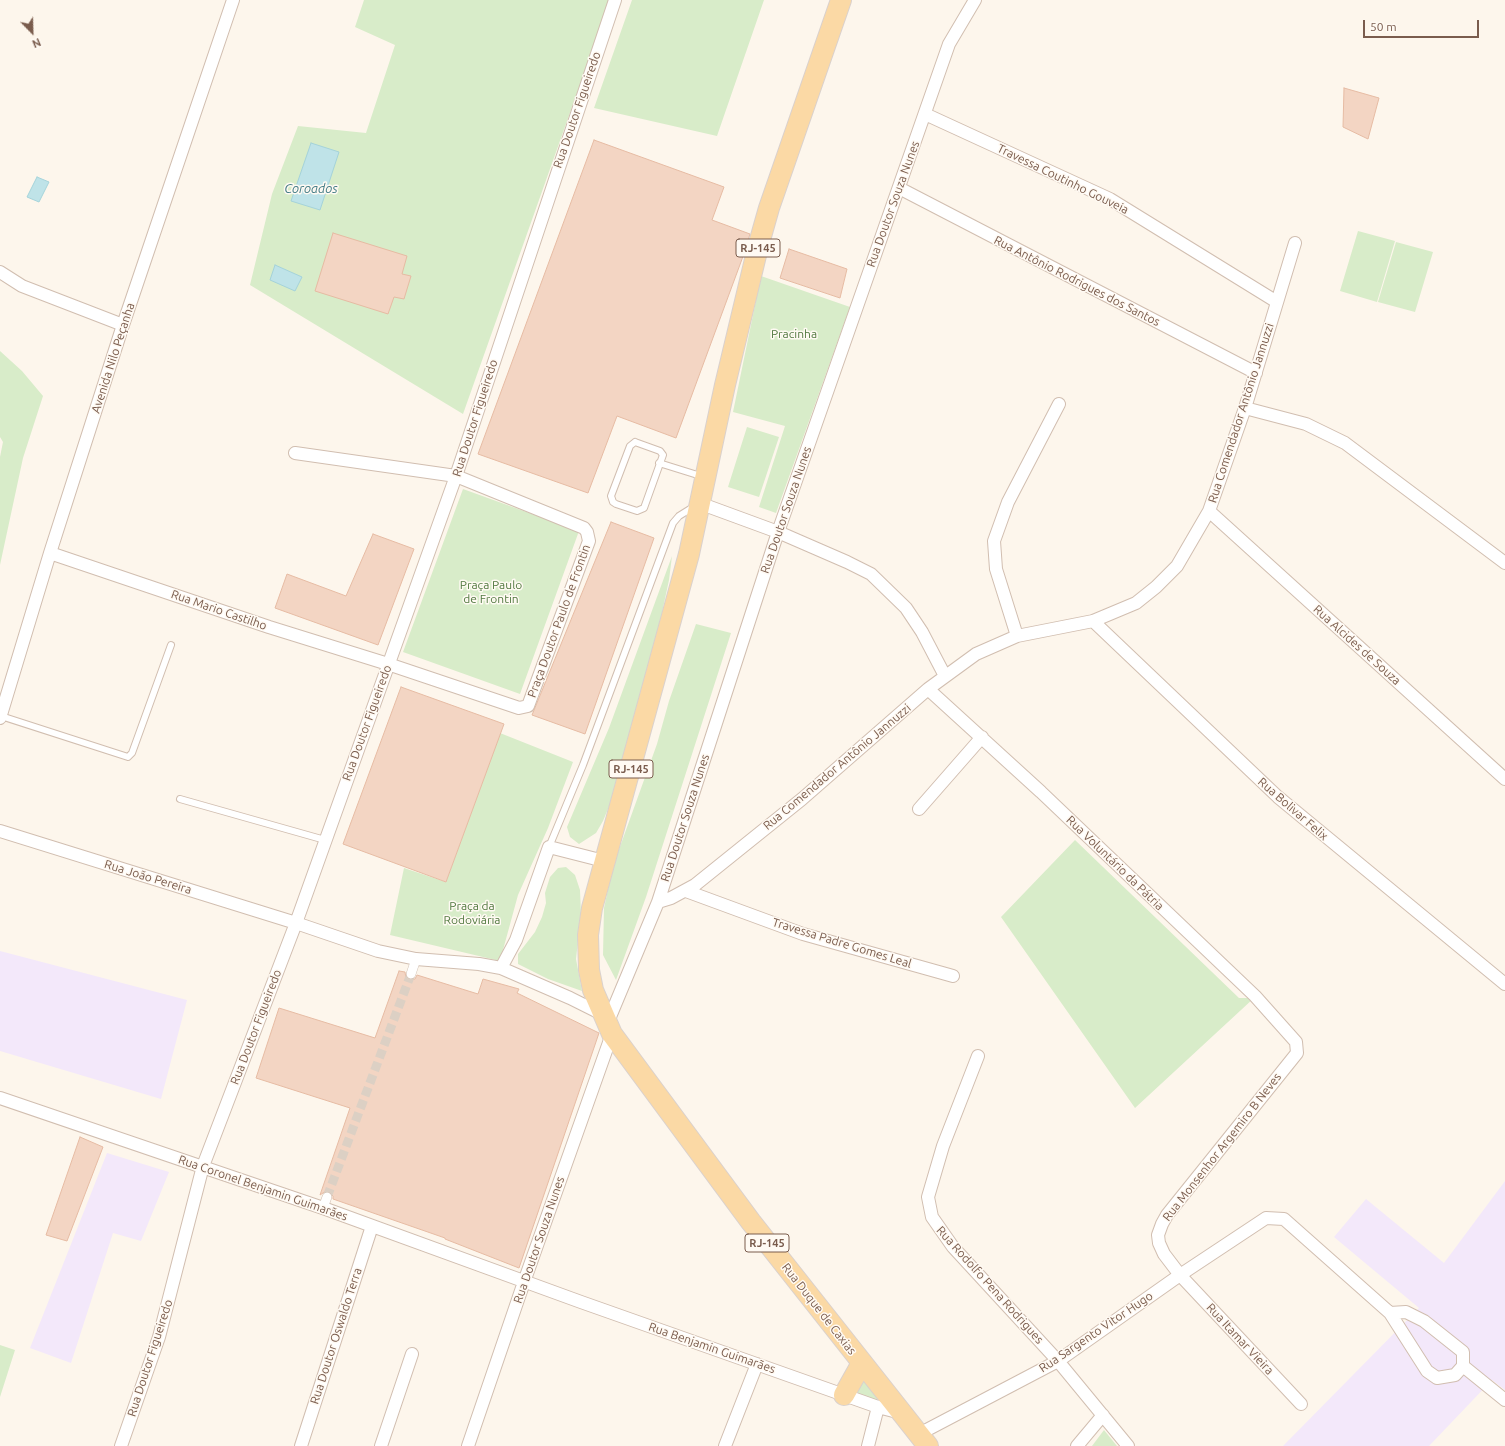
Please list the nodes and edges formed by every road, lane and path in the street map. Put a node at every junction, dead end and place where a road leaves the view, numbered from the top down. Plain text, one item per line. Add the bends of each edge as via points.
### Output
1 (233, 0) edge
2 (615, 0) edge
3 (841, 0) edge
4 (975, 0) edge
5 (925, 114) junction
6 (899, 188) junction
7 (1295, 243) dead end
8 (0, 272) edge
9 (1277, 302) junction
10 (123, 325) junction
11 (1256, 374) junction
12 (1059, 404) dead end
13 (1246, 408) junction
14 (295, 453) dead end
15 (659, 463) junction
16 (456, 476) junction
17 (704, 477) junction
18 (700, 503) junction
19 (1209, 511) junction
20 (778, 532) junction
21 (50, 554) junction
22 (1505, 562) edge
23 (1092, 621) junction
24 (1017, 636) junction
25 (171, 645) dead end
26 (388, 664) junction
27 (945, 676) junction
28 (928, 689) junction
29 (0, 717) edge
30 (982, 737) junction
31 (1505, 779) edge
32 (180, 799) dead end
33 (919, 809) dead end
34 (0, 831) edge
35 (325, 840) junction
36 (549, 847) junction
37 (604, 861) junction
38 (686, 891) junction
39 (658, 902) junction
40 (296, 923) junction
41 (416, 960) junction
42 (501, 968) junction
43 (411, 974) tunnel mouth
44 (953, 976) dead end
45 (1505, 984) edge
46 (608, 1025) junction
47 (1296, 1042) joint
48 (978, 1056) dead end
49 (0, 1098) edge
50 (203, 1166) junction
51 (372, 1226) junction
52 (1180, 1275) junction
53 (524, 1282) junction
54 (1390, 1313) junction
55 (412, 1354) dead end
56 (1058, 1361) junction
57 (862, 1363) junction
58 (757, 1364) junction
59 (1463, 1366) junction
60 (844, 1394) junction
61 (1505, 1400) edge
62 (1301, 1404) dead end
63 (878, 1407) junction
64 (901, 1413) junction
65 (1103, 1415) junction
66 (923, 1440) edge
67 (121, 1446) edge
68 (301, 1446) edge
69 (381, 1446) edge
70 (468, 1446) edge
71 (725, 1446) edge
72 (868, 1446) edge
73 (1077, 1446) edge
74 (1128, 1446) edge

1 - 10 street, Avenida Nilo Peçanha
2 - 16 street, Rua Doutor Figueiredo
3 - 17 main road, RJ-145 via 769,208
4 - 5 street, Rua Doutor Souza Nunes via 949,44
5 - 6 street, Rua Doutor Souza Nunes
5 - 9 street, Travessa Coutinho Gouveia via 1110,199
6 - 11 street, Rua Antônio Rodrigues dos Santos
6 - 20 street, Rua Doutor Souza Nunes
7 - 9 street, Rua Comendador Antônio Jannuzzi
8 - 10 street via 22,286
9 - 11 street, Rua Comendador Antônio Jannuzzi
10 - 21 street, Avenida Nilo Peçanha
11 - 13 street, Rua Comendador Antônio Jannuzzi
12 - 24 street via 1008,502 994,541 996,569
13 - 19 street, Rua Comendador Antônio Jannuzzi
13 - 22 street via 1306,424 1345,443
14 - 16 street
15 - 15 lane via 663,455 661,452 633,442 611,496 613,502 637,511 644,508
15 - 17 lane
16 - 26 street, Rua Doutor Figueiredo
16 - 26 street, Praça Doutor Paulo de Frontin via 584,528 589,541 528,706 519,708
17 - 18 main road, RJ-145
18 - 20 street
18 - 36 lane via 679,516 673,523 583,765
18 - 37 main road, RJ-145 via 687,562
19 - 23 street, Rua Comendador Antônio Jannuzzi via 1177,566 1156,587 1136,603
19 - 31 street, Rua Alcides de Souza
20 - 27 street via 871,574 906,608
20 - 39 street, Rua Doutor Souza Nunes
21 - 26 street, Rua Mario Castilho
21 - 29 street, Avenida Nilo Peçanha
23 - 24 street, Rua Comendador Antônio Jannuzzi
23 - 45 street, Rua Bolivar Felix via 1278,797
24 - 27 street, Rua Comendador Antônio Jannuzzi via 983,651
25 - 29 lane via 132,753 128,757
26 - 35 street, Rua Doutor Figueiredo
27 - 28 street, Rua Comendador Antônio Jannuzzi
28 - 30 street, Rua Voluntário da Pátria
28 - 38 street, Rua Comendador Antônio Jannuzzi via 802,799
30 - 33 street
30 - 47 street, Rua Voluntário da Pátria via 1255,996
32 - 35 lane
34 - 40 street, Rua João Pereira
35 - 40 street, Rua Doutor Figueiredo
36 - 37 street
36 - 42 street via 516,940
37 - 46 main road, RJ-145 via 588,935 589,970 593,990
38 - 39 street, Rua Comendador Antônio Jannuzzi
38 - 44 street, Travessa Padre Gomes Leal via 803,934
39 - 46 street, Rua Doutor Souza Nunes
40 - 41 street, Rua João Pereira via 378,951
40 - 50 street, Rua Doutor Figueiredo
41 - 42 street, Rua João Pereira
41 - 43 street
42 - 46 street, Rua João Pereira via 570,998
46 - 53 street, Rua Doutor Souza Nunes
46 - 57 main road, Rua Duque de Caxias / RJ-145 via 751,1222
47 - 52 street, Rua Monsenhor Argemiro B Neves via 1297,1053 1162,1224 1158,1235 1159,1243
48 - 56 street, Rua Rodolfo Pena Rodrigues via 943,1146 928,1205 938,1227 953,1246
49 - 50 street, Rua Coronel Benjamin Guimarães
50 - 51 street, Rua Coronel Benjamin Guimarães via 325,1202
50 - 67 street, Rua Doutor Figueiredo via 159,1337
51 - 53 street, Rua Coronel Benjamin Guimarães
51 - 68 street, Rua Doutor Oswaldo Terra
52 - 54 street, Rua Sargento Vitor Hugo via 1266,1218 1284,1219
52 - 56 street, Rua Sargento Vitor Hugo
52 - 62 street, Rua Itamar Vieira
53 - 58 street, Rua Benjamin Guimarães
53 - 70 street, Rua Doutor Souza Nunes
54 - 59 street via 1406,1312 1424,1321 1463,1352
54 - 59 street via 1427,1371 1437,1378 1455,1375
55 - 69 street
56 - 65 street, Rua Rodolfo Pena Rodrigues
56 - 66 street, Rua Sargento Vitor Hugo
57 - 60 main road
57 - 64 main road, Rua Duque de Caxias / RJ-145
58 - 60 street, Rua Benjamin Guimarães
58 - 71 street
59 - 61 street
60 - 63 street, Rua Benjamin Guimarães
63 - 64 street, Rua Benjamin Guimarães
63 - 72 street
64 - 66 main road, Rua Duque de Caxias / RJ-145
65 - 73 street
65 - 74 street, Rua Rodolfo Pena Rodrigues

